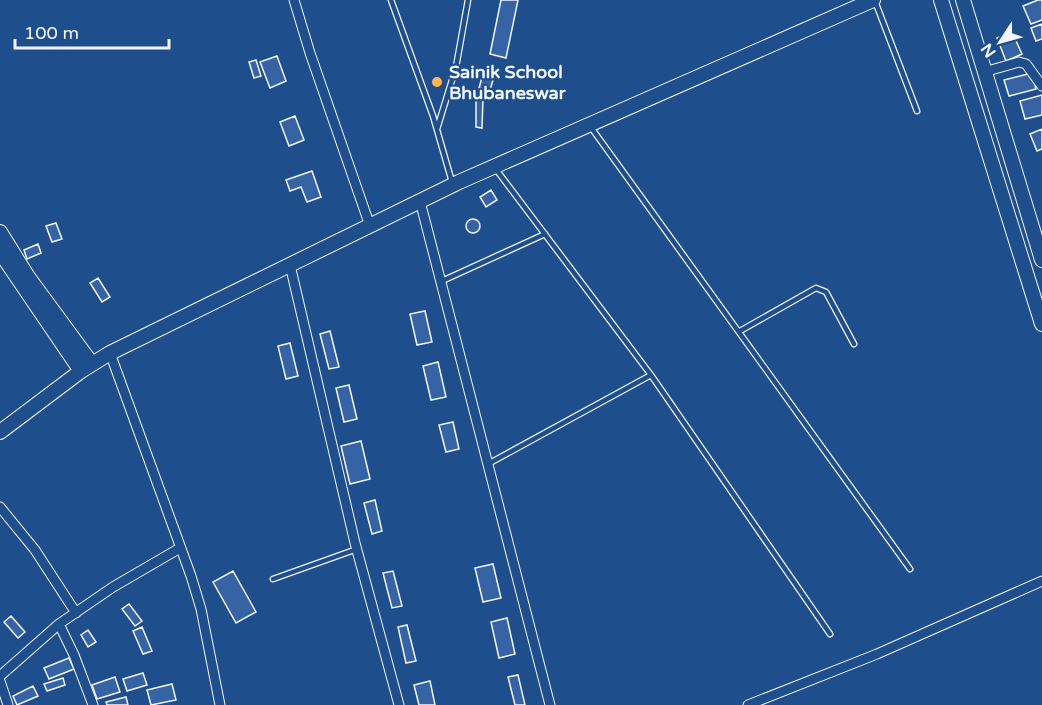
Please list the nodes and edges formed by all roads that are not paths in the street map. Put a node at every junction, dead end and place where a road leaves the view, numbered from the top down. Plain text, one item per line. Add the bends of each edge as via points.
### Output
1 (294, 0) edge
2 (391, 0) edge
3 (468, 0) edge
4 (874, 0) edge
5 (941, 0) edge
6 (963, 0) edge
7 (984, 72) junction
8 (1042, 86) edge
9 (917, 111) dead end
10 (589, 125) junction
11 (437, 129) junction
12 (494, 167) junction
13 (453, 185) junction
14 (420, 201) junction
15 (370, 226) junction
16 (0, 232) edge
17 (545, 234) junction
18 (0, 252) edge
19 (1042, 260) edge
20 (290, 265) junction
21 (442, 281) junction
22 (1042, 324) edge
23 (740, 331) junction
24 (854, 344) dead end
25 (110, 353) junction
26 (86, 367) junction
27 (651, 375) junction
28 (0, 432) edge
29 (488, 464) junction
30 (0, 507) edge
31 (180, 548) junction
32 (357, 549) junction
33 (910, 569) dead end
34 (273, 579) dead end
35 (1042, 580) edge
36 (76, 612) junction
37 (59, 624) junction
38 (830, 634) dead end
39 (0, 676) edge
40 (0, 681) edge
41 (8, 705) edge
42 (93, 705) edge
43 (219, 705) edge
44 (399, 705) edge
45 (550, 705) edge
46 (748, 705) edge

1 - 15 street
2 - 11 lane
3 - 11 lane via 456,68
4 - 9 lane
4 - 10 street
5 - 22 street
6 - 7 street
7 - 8 street via 1019,62 1026,64
7 - 19 street
10 - 12 street
10 - 23 lane
11 - 13 lane
12 - 13 street
12 - 17 lane
13 - 14 street
14 - 15 street
14 - 21 street
15 - 20 street
16 - 26 street
17 - 21 lane
17 - 27 lane
18 - 26 street
20 - 25 street
20 - 32 street
21 - 29 street
23 - 24 lane via 816,288 826,292
23 - 33 lane
25 - 26 street
25 - 31 street
26 - 28 street
27 - 29 lane
27 - 38 lane
29 - 45 street
30 - 36 street via 35,550
31 - 36 street
31 - 43 street via 201,609
32 - 34 lane
32 - 44 street
35 - 46 street via 877,654
36 - 37 street
37 - 39 street
37 - 42 street
40 - 41 street

